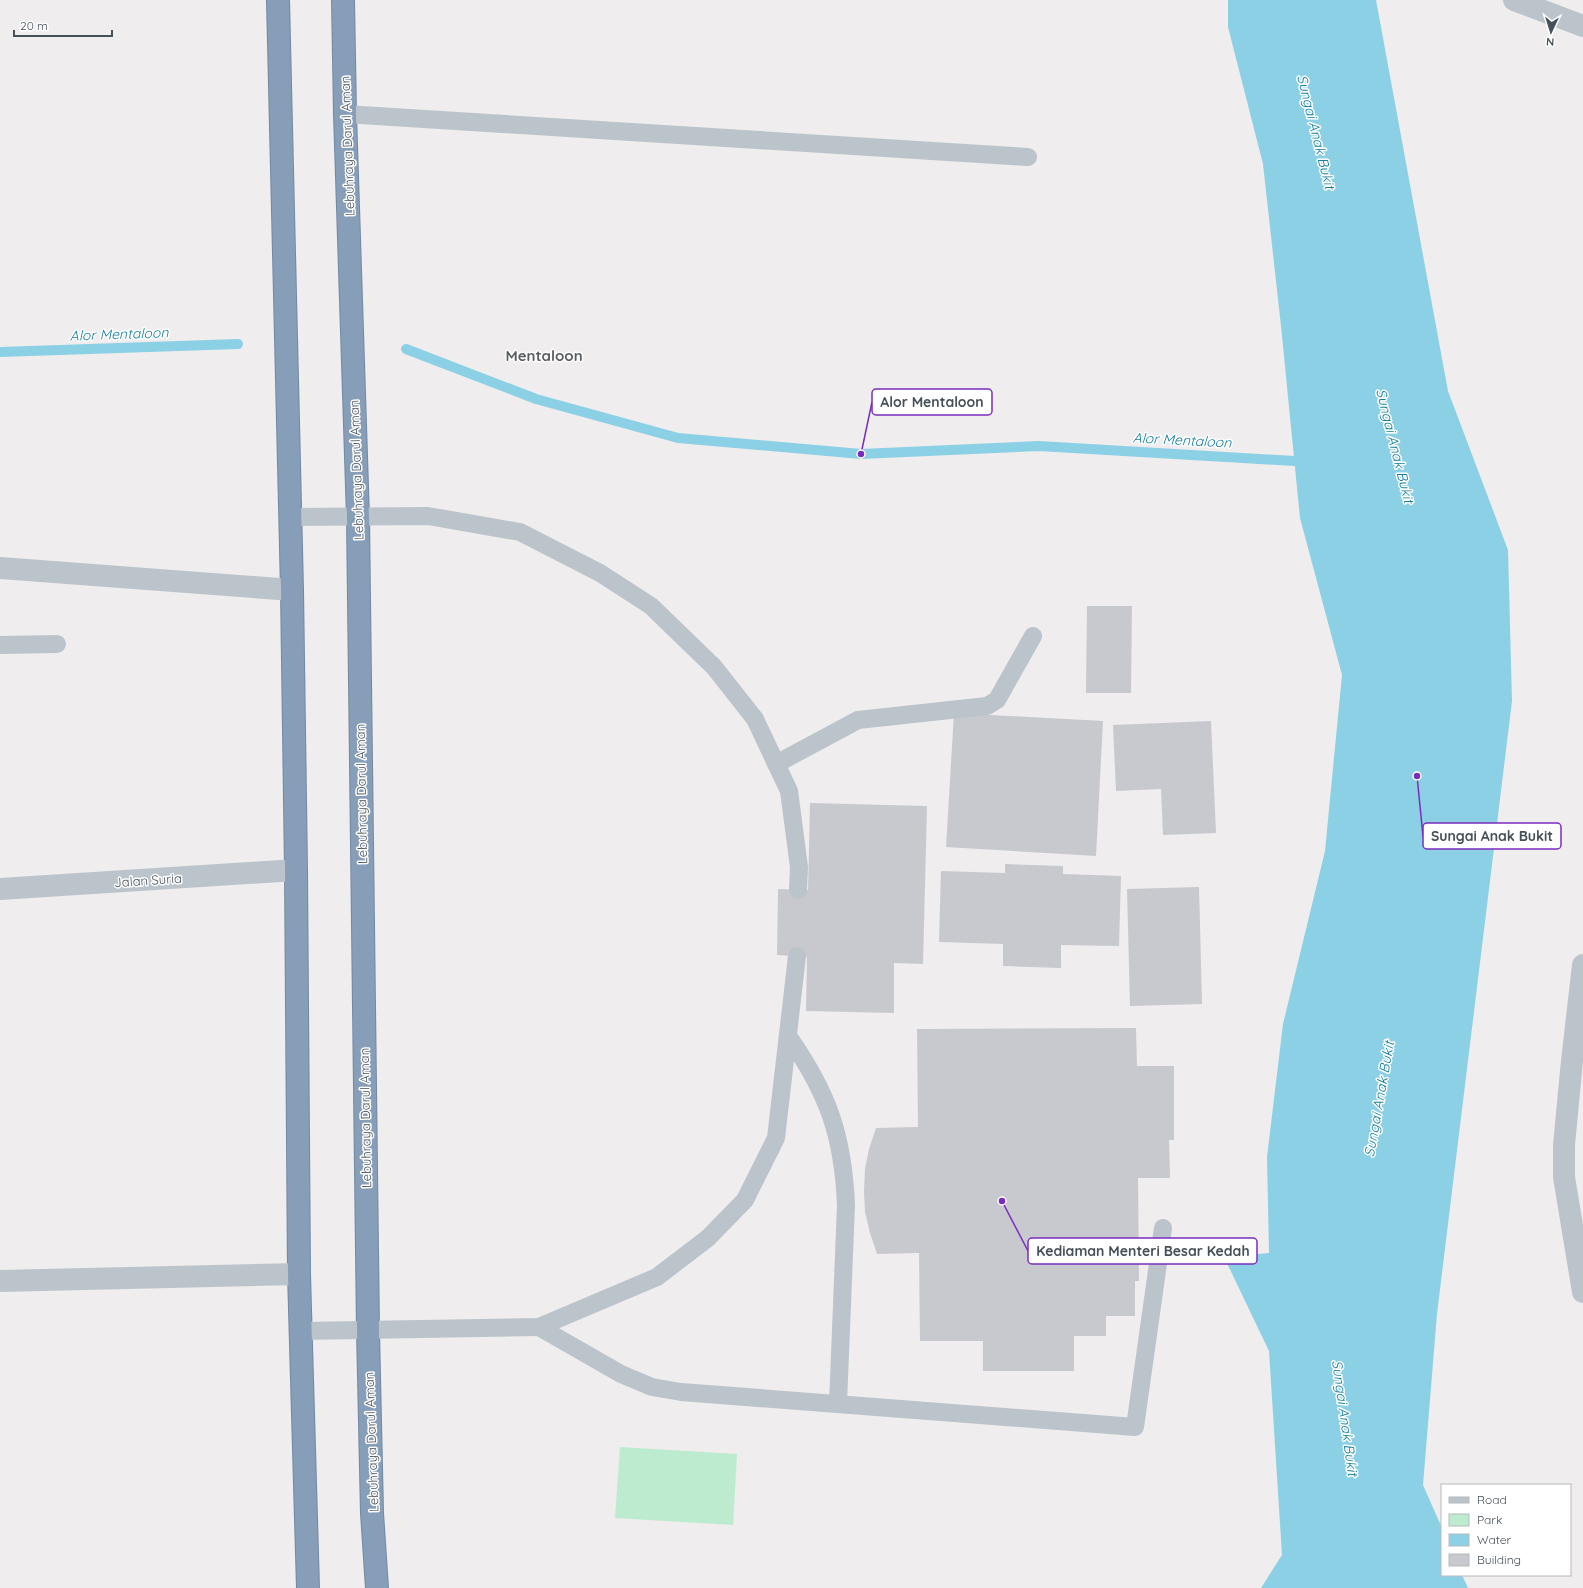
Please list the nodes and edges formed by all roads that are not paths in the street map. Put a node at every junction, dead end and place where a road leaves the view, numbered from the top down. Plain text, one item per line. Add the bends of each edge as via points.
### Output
1 (278, 0) edge
2 (343, 0) edge
3 (1514, 0) edge
4 (1583, 26) edge
5 (346, 114) junction
6 (1028, 157) dead end
7 (290, 517) junction
8 (358, 518) junction
9 (0, 568) edge
10 (292, 590) junction
11 (1033, 636) dead end
12 (57, 644) dead end
13 (0, 645) edge
14 (776, 764) junction
15 (296, 870) junction
16 (0, 889) edge
17 (798, 890) dead end
18 (797, 956) dead end
19 (1583, 965) edge
20 (1582, 989) edge
21 (788, 1036) junction
22 (1163, 1228) dead end
23 (299, 1274) junction
24 (0, 1281) edge
25 (1583, 1292) edge
26 (539, 1327) junction
27 (301, 1331) junction
28 (368, 1331) junction
29 (838, 1404) junction
30 (308, 1588) edge
31 (377, 1588) edge

1 - 7 highway
2 - 5 highway, Lebuhraya Darul Aman
3 - 4 street
5 - 6 lane
5 - 8 highway, Lebuhraya Darul Aman
7 - 8 lane
7 - 10 highway
8 - 14 lane via 428,516 520,532 600,573 651,606 714,667 755,719
8 - 28 highway, Lebuhraya Darul Aman
9 - 10 street
10 - 15 highway
11 - 14 lane via 997,700 987,706 858,720
12 - 13 lane
14 - 17 lane via 789,791 799,867
15 - 16 street, Jalan Suria
15 - 23 highway
18 - 21 lane
19 - 20 street
20 - 25 street via 1564,1145 1564,1177
21 - 26 lane via 776,1138 745,1200 708,1238 657,1277
21 - 29 lane via 820,1087 840,1144 845,1174
22 - 29 lane via 1135,1427
23 - 24 street
23 - 27 highway
26 - 28 lane
26 - 29 lane via 621,1374 652,1388
27 - 28 lane
27 - 30 highway
28 - 31 highway, Lebuhraya Darul Aman via 372,1513

